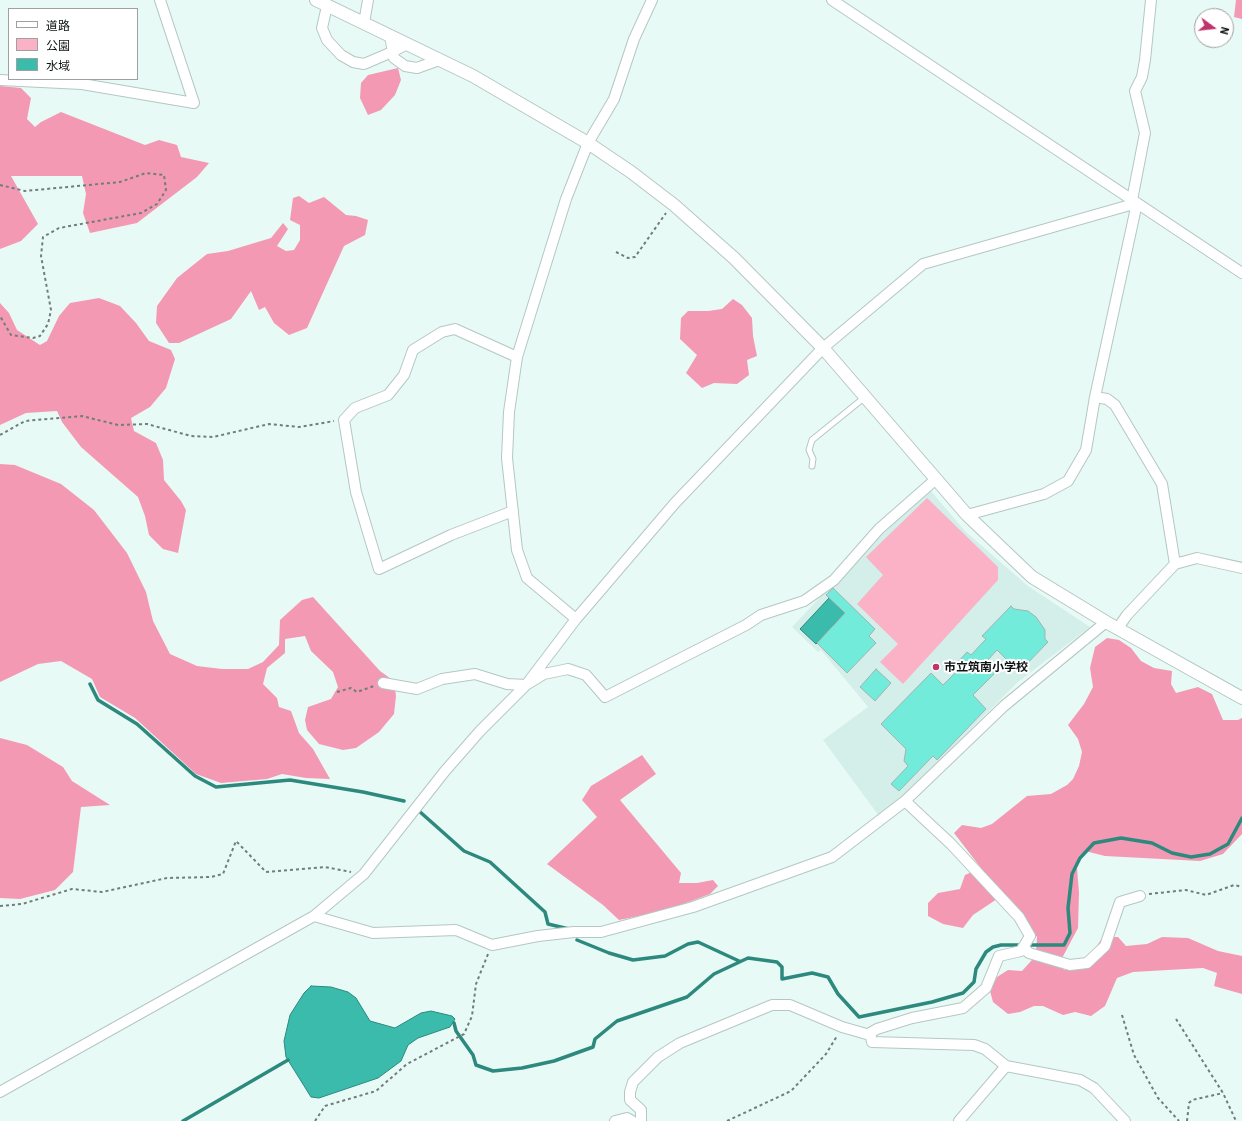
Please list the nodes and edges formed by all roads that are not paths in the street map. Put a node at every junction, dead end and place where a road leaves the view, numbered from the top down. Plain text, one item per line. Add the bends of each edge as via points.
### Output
1 (160, 0) edge
2 (316, 0) edge
3 (368, 0) edge
4 (652, 0) edge
5 (832, 0) edge
6 (1151, 0) edge
7 (327, 6) junction
8 (364, 23) junction
9 (390, 36) junction
10 (406, 44) junction
11 (392, 52) junction
12 (439, 60) junction
13 (0, 80) edge
14 (588, 143) junction
15 (1134, 202) junction
16 (1242, 273) edge
17 (823, 348) junction
18 (517, 357) junction
19 (865, 397) junction
20 (1095, 397) junction
21 (812, 466) dead end
22 (936, 479) junction
23 (512, 511) junction
24 (967, 515) junction
25 (1175, 564) junction
26 (1242, 568) edge
27 (576, 619) junction
28 (1106, 622) junction
29 (1118, 628) junction
30 (383, 682) road end
31 (526, 685) junction
32 (1242, 698) edge
33 (905, 801) junction
34 (1140, 896) road end
35 (314, 916) junction
36 (1023, 947) junction
37 (870, 1035) junction
38 (1006, 1066) junction
39 (0, 1092) edge
40 (615, 1121) edge
41 (632, 1121) edge
42 (642, 1121) edge
43 (959, 1121) edge
44 (1125, 1121) edge

1 - 13 street via 194,103 82,84
2 - 7 street
3 - 8 street
4 - 14 street via 634,39 614,98
5 - 15 street
6 - 15 street via 1145,60 1142,77 1135,91 1146,133
7 - 8 street
7 - 11 street via 322,28 327,40 341,55 353,62 364,64
8 - 9 street
9 - 10 street
9 - 11 street
10 - 11 street
10 - 12 street
11 - 12 street via 399,63 417,68
12 - 14 street via 473,76
14 - 17 street via 674,205 734,258
14 - 18 street via 566,199
15 - 16 street
15 - 17 street via 923,264
15 - 20 street
17 - 19 street
17 - 27 street via 675,503
18 - 23 street via 509,412 507,458
18 - 23 street via 455,329 442,332 413,350 404,375 388,395 355,408 344,420 356,492 378,570 452,535
19 - 21 lane via 812,440 808,450 813,459
19 - 22 street
20 - 24 street via 1086,450 1068,481 1044,494
20 - 25 street via 1107,399 1115,405 1162,484
22 - 24 street
22 - 31 street via 879,529 834,580 804,601 761,615 605,697 586,675 568,669 544,674
23 - 27 street via 518,550 527,578
24 - 28 street via 1032,577
25 - 26 street via 1197,558
25 - 29 street
27 - 31 street
28 - 29 street
28 - 33 street via 1004,706
29 - 32 street
30 - 31 street via 417,689 442,679 475,674 507,684
31 - 35 street via 445,771 364,874
33 - 35 street via 832,857 693,907 601,932 574,932 492,944 456,930 373,934
33 - 36 street via 951,844 1019,917 1030,936
34 - 36 street via 1120,902 1105,946 1087,963 1070,965 1029,953
35 - 39 street
36 - 37 street via 1020,951 999,956 986,988 962,1008 912,1018 877,1029
37 - 38 street via 872,1042 974,1045 985,1049
37 - 42 street via 842,1027 790,1005 772,1005 680,1043 658,1057 633,1082 630,1092 630,1100 641,1110
38 - 43 street
38 - 44 street via 1080,1080 1094,1088
40 - 41 street via 627,1118

